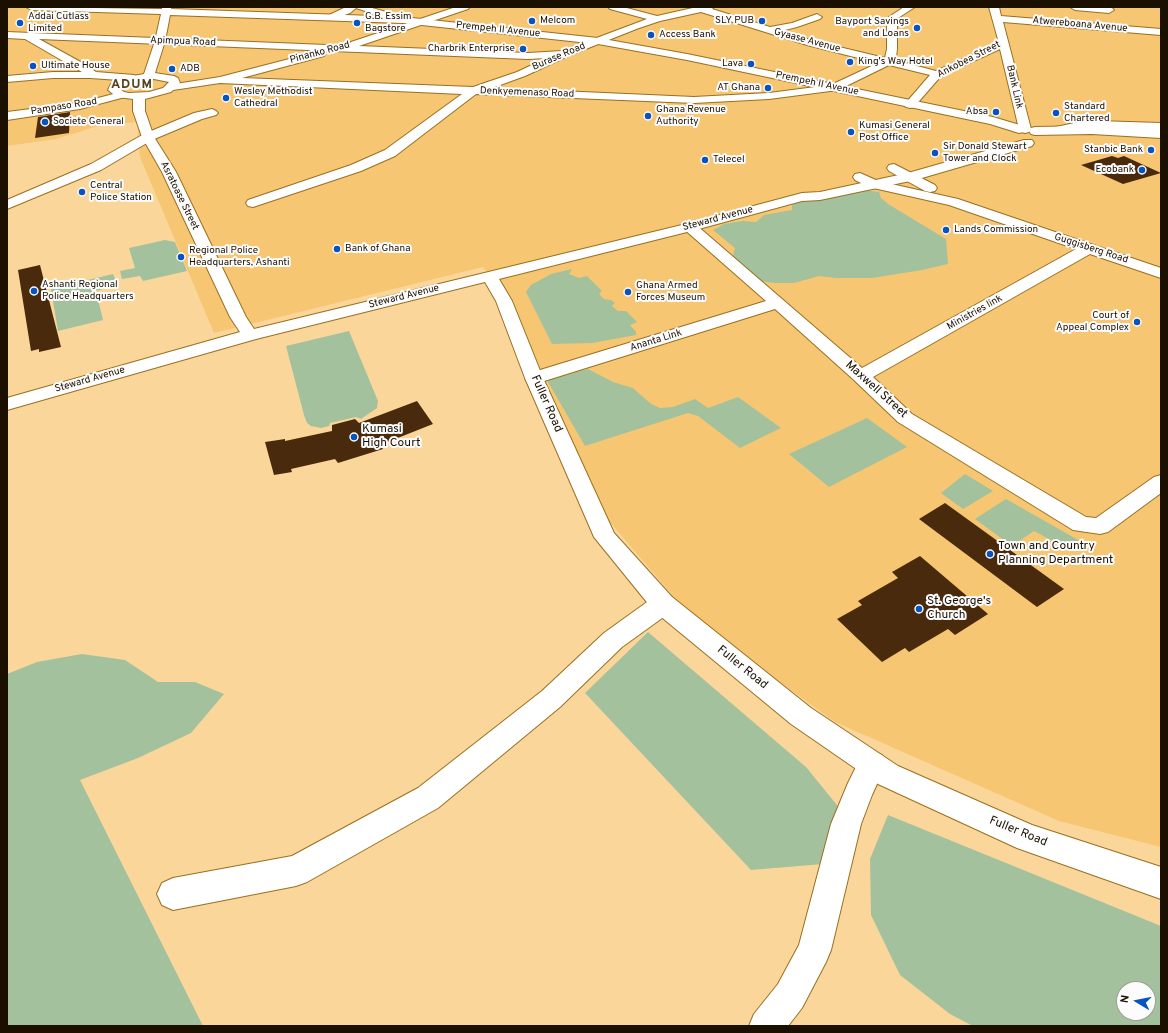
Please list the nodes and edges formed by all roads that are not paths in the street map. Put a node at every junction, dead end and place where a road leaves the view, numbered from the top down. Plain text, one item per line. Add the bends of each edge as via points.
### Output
1 (31, 7) edge
2 (352, 7) edge
3 (359, 7) edge
4 (465, 7) edge
5 (613, 7) edge
6 (910, 7) edge
7 (994, 7) edge
8 (1075, 7) edge
9 (706, 8) edge
10 (167, 9) edge
11 (1109, 10) dead end
12 (330, 17) junction
13 (817, 17) dead end
14 (657, 19) junction
15 (998, 19) junction
16 (403, 20) junction
17 (419, 22) junction
18 (7, 25) edge
19 (768, 30) junction
20 (1161, 32) edge
21 (7, 35) edge
22 (23, 35) junction
23 (106, 39) junction
24 (160, 41) junction
25 (598, 41) junction
26 (1004, 44) junction
27 (343, 48) junction
28 (55, 53) junction
29 (564, 54) junction
30 (528, 56) junction
31 (887, 62) junction
32 (544, 64) junction
33 (521, 74) junction
34 (937, 74) junction
35 (92, 75) junction
36 (148, 76) junction
37 (134, 78) junction
38 (7, 79) edge
39 (220, 80) junction
40 (173, 87) junction
41 (834, 88) junction
42 (118, 91) junction
43 (473, 91) junction
44 (530, 94) junction
45 (139, 96) junction
46 (910, 105) junction
47 (212, 113) dead end
48 (7, 116) edge
49 (1161, 127) edge
50 (1060, 130) junction
51 (1092, 130) junction
52 (1019, 132) junction
53 (1161, 134) edge
54 (148, 137) junction
55 (1047, 138) junction
56 (1028, 143) junction
57 (894, 168) junction
58 (910, 176) junction
59 (860, 177) junction
60 (874, 184) junction
61 (802, 198) junction
62 (954, 202) junction
63 (253, 204) dead end
64 (7, 205) edge
65 (690, 227) junction
66 (1088, 249) junction
67 (1159, 271) edge
68 (489, 276) junction
69 (778, 303) junction
70 (250, 335) junction
71 (861, 376) junction
72 (534, 378) junction
73 (7, 404) edge
74 (1161, 482) edge
75 (663, 604) junction
76 (872, 764) junction
77 (1161, 883) edge
78 (173, 894) dead end
79 (766, 1026) edge

1 - 10 street, Prempeh II Avenue
2 - 12 street via 347,12
3 - 16 street
4 - 17 street, Pinanko Road
5 - 14 street
6 - 31 street via 894,17 891,56
7 - 15 street, Ankobea Street
8 - 11 street
9 - 14 street, Burase Road
9 - 19 street, Gyaase Avenue
10 - 12 street, Prempeh II Avenue
10 - 24 street
12 - 16 street, Prempeh II Avenue
13 - 19 street
14 - 25 street, Burase Road
15 - 20 street, Atwereboana Avenue
15 - 26 street, Ankobea Street
16 - 17 street, Prempeh II Avenue
17 - 25 street, Prempeh II Avenue
17 - 27 street, Pinanko Road
18 - 22 street
19 - 31 street, Gyaase Avenue
21 - 22 street, Apimpua Road
22 - 23 street, Apimpua Road
22 - 28 street
23 - 24 street, Apimpua Road
23 - 28 street via 81,42
24 - 27 street, Apimpua Road
24 - 36 street
25 - 29 street, Burase Road
25 - 41 street, Prempeh II Avenue
26 - 34 street, Ankobea Street
26 - 52 street, Bank Link
27 - 30 street, Apimpua Road
27 - 39 street, Pinanko Road
28 - 35 street
29 - 30 street, Apimpua Road
29 - 32 street, Burase Road
30 - 32 street
31 - 34 street, Gyaase Avenue
31 - 41 street
32 - 33 street, Burase Road
33 - 43 street, Burase Road
33 - 44 street, Burase Road via 521,80
34 - 46 street, Ankobea Street
35 - 37 street
35 - 38 street
35 - 42 street
36 - 37 street
36 - 40 street via 170,78 175,83
37 - 42 street
39 - 40 street, Pinanko Road
39 - 43 street, Denkyemenaso Road
40 - 45 street, Pinanko Road via 159,93
41 - 44 street, Denkyemenaso Road via 769,96 694,100
41 - 46 street, Prempeh II Avenue
42 - 45 street, Pinanko Road
42 - 48 street, Pampaso Road via 80,106
43 - 44 street, Denkyemenaso Road
43 - 63 street via 390,153
45 - 54 street, Asratoase Street via 139,111
46 - 52 street, Prempeh II Avenue
47 - 54 street via 198,116
49 - 50 street via 1096,125
50 - 51 street
50 - 52 street
51 - 53 street
51 - 55 street, Steward Avenue
52 - 55 street
52 - 56 street via 1017,140
52 - 57 street, Steward Avenue via 979,147
54 - 64 street via 96,167
54 - 70 street, Asratoase Street via 169,172 238,317
55 - 56 street, Steward Avenue via 1039,143
56 - 58 street, Steward Avenue
57 - 58 street, Guggisberg Road
57 - 59 street, Steward Avenue
58 - 60 street, Steward Avenue
58 - 62 street, Guggisberg Road
59 - 60 street, Guggisberg Road
59 - 61 street, Steward Avenue via 812,191
60 - 61 street, Steward Avenue
60 - 62 street, Guggisberg Road
61 - 65 street, Steward Avenue
62 - 66 street, Guggisberg Road
65 - 68 street, Steward Avenue
65 - 69 street, Maxwell Street
66 - 67 street, Guggisberg Road
66 - 71 street, Ministries link
68 - 70 street, Steward Avenue
68 - 72 street, Fuller Road via 504,301
69 - 71 street, Maxwell Street
69 - 72 street, Ananta Link
70 - 73 street, Steward Avenue
71 - 74 street, Maxwell Street via 905,418 1081,524 1100,526
72 - 75 street, Fuller Road via 605,537
75 - 76 street, Fuller Road via 801,716
75 - 78 street via 613,640 551,699 428,798 296,871
76 - 77 street, Fuller Road via 888,775 1028,838
76 - 79 street via 846,824 814,950 790,996

